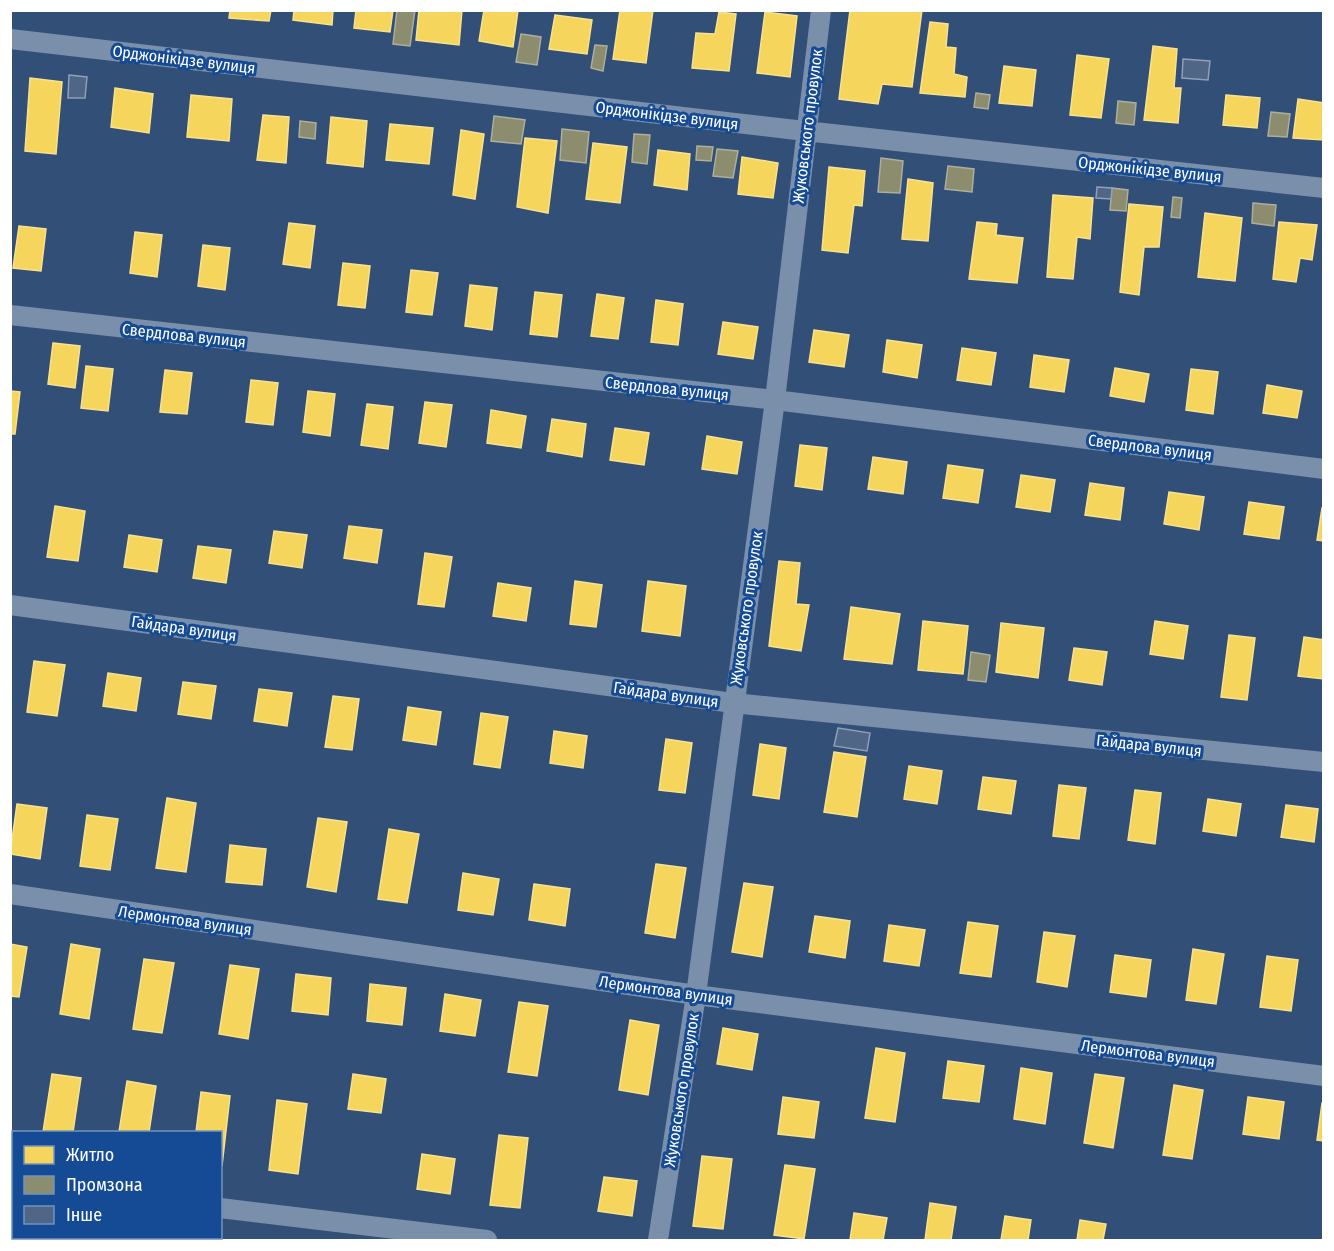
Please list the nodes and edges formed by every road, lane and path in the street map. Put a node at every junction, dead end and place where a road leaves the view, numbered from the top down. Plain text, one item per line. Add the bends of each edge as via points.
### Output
1 (820, 10) edge
2 (10, 39) edge
3 (805, 131) junction
4 (1323, 188) edge
5 (10, 315) edge
6 (775, 400) junction
7 (1323, 469) edge
8 (10, 605) edge
9 (734, 703) junction
10 (1323, 762) edge
11 (10, 894) edge
12 (696, 995) junction
13 (1323, 1076) edge
14 (222, 1208) edge
15 (487, 1240) edge
16 (658, 1240) edge

1 - 3 street, Жуковського провулок
2 - 3 street, Орджонікідзе вулиця
3 - 4 street, Орджонікідзе вулиця
3 - 6 street, Жуковського провулок
5 - 6 street, Свердлова вулиця
6 - 7 street, Свердлова вулиця
6 - 9 street, Жуковського провулок
8 - 9 street, Гайдара вулиця
9 - 10 street, Гайдара вулиця
9 - 12 street, Жуковського провулок
11 - 12 street, Лермонтова вулиця
12 - 13 street, Лермонтова вулиця
12 - 16 street, Жуковського провулок
14 - 15 street

